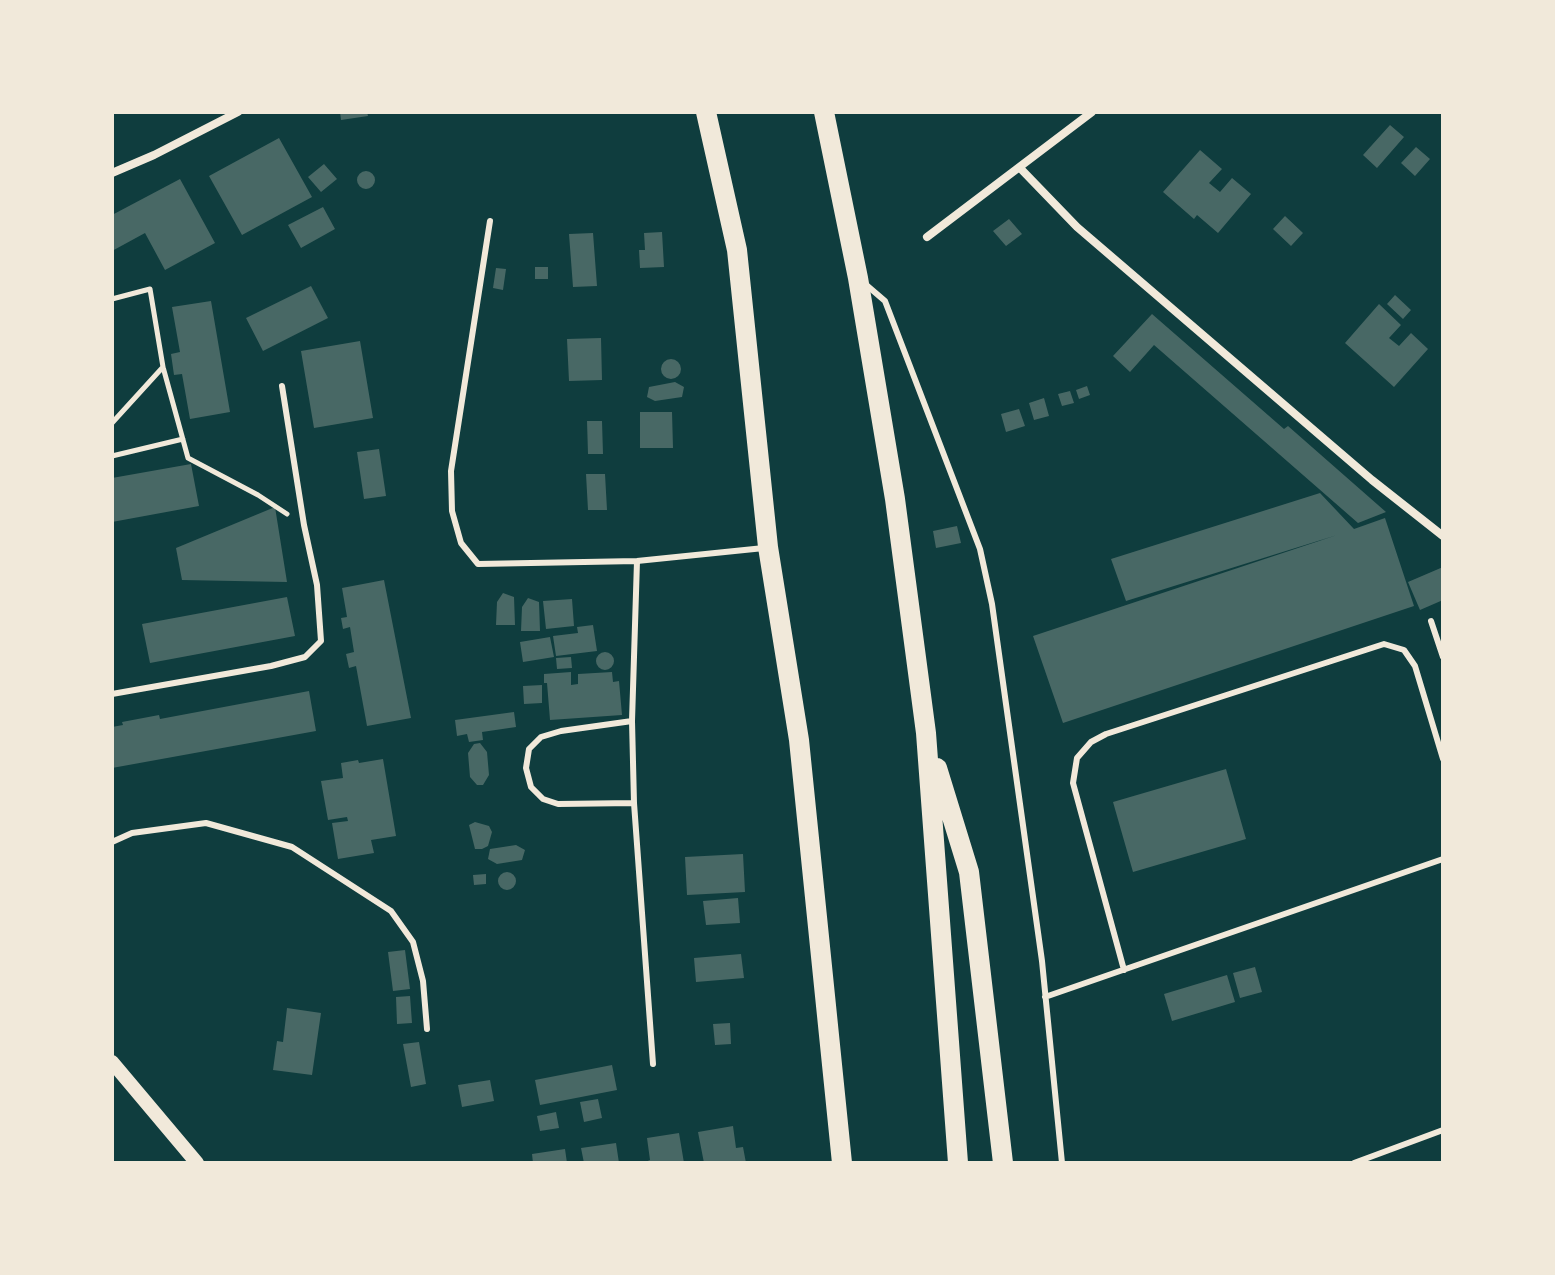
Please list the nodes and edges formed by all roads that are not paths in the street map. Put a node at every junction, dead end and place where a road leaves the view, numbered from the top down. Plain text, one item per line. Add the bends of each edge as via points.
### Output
1 (238, 112) edge
2 (706, 112) edge
3 (824, 112) edge
4 (1092, 112) edge
5 (1020, 168) junction
6 (112, 173) edge
7 (490, 221) dead end
8 (927, 237) dead end
9 (858, 278) junction
10 (282, 386) dead end
11 (1443, 536) edge
12 (768, 547) junction
13 (637, 561) junction
14 (1431, 621) dead end
15 (1443, 657) edge
16 (112, 694) edge
17 (632, 721) junction
18 (926, 733) junction
19 (1443, 759) edge
20 (634, 803) junction
21 (112, 842) edge
22 (1443, 859) edge
23 (1124, 970) junction
24 (1045, 997) junction
25 (427, 1029) dead end
26 (112, 1062) edge
27 (653, 1064) dead end
28 (1443, 1130) edge
29 (197, 1163) edge
30 (842, 1163) edge
31 (958, 1163) edge
32 (1003, 1163) edge
33 (1062, 1163) edge
34 (1354, 1163) edge

1 - 6 street
2 - 12 highway via 737,250
3 - 9 highway
4 - 5 street
5 - 8 street
5 - 11 street via 1077,227
7 - 13 lane via 451,471 452,511 461,543 478,564
9 - 18 highway
9 - 24 lane via 885,301 980,549
10 - 16 lane via 317,585 321,641 305,657 271,666
12 - 13 lane
12 - 30 highway via 799,740
13 - 17 lane
14 - 15 lane
17 - 20 lane
17 - 20 lane via 541,737 529,749 526,768 531,787 558,804
18 - 31 highway
18 - 32 highway via 969,872
19 - 23 lane via 1415,666 1404,650 1384,644 1091,742 1077,758 1073,783
20 - 27 lane
21 - 25 lane via 132,833 206,823 292,847 391,911 413,942
22 - 23 lane
23 - 24 lane
24 - 33 lane
26 - 29 street
28 - 34 lane

